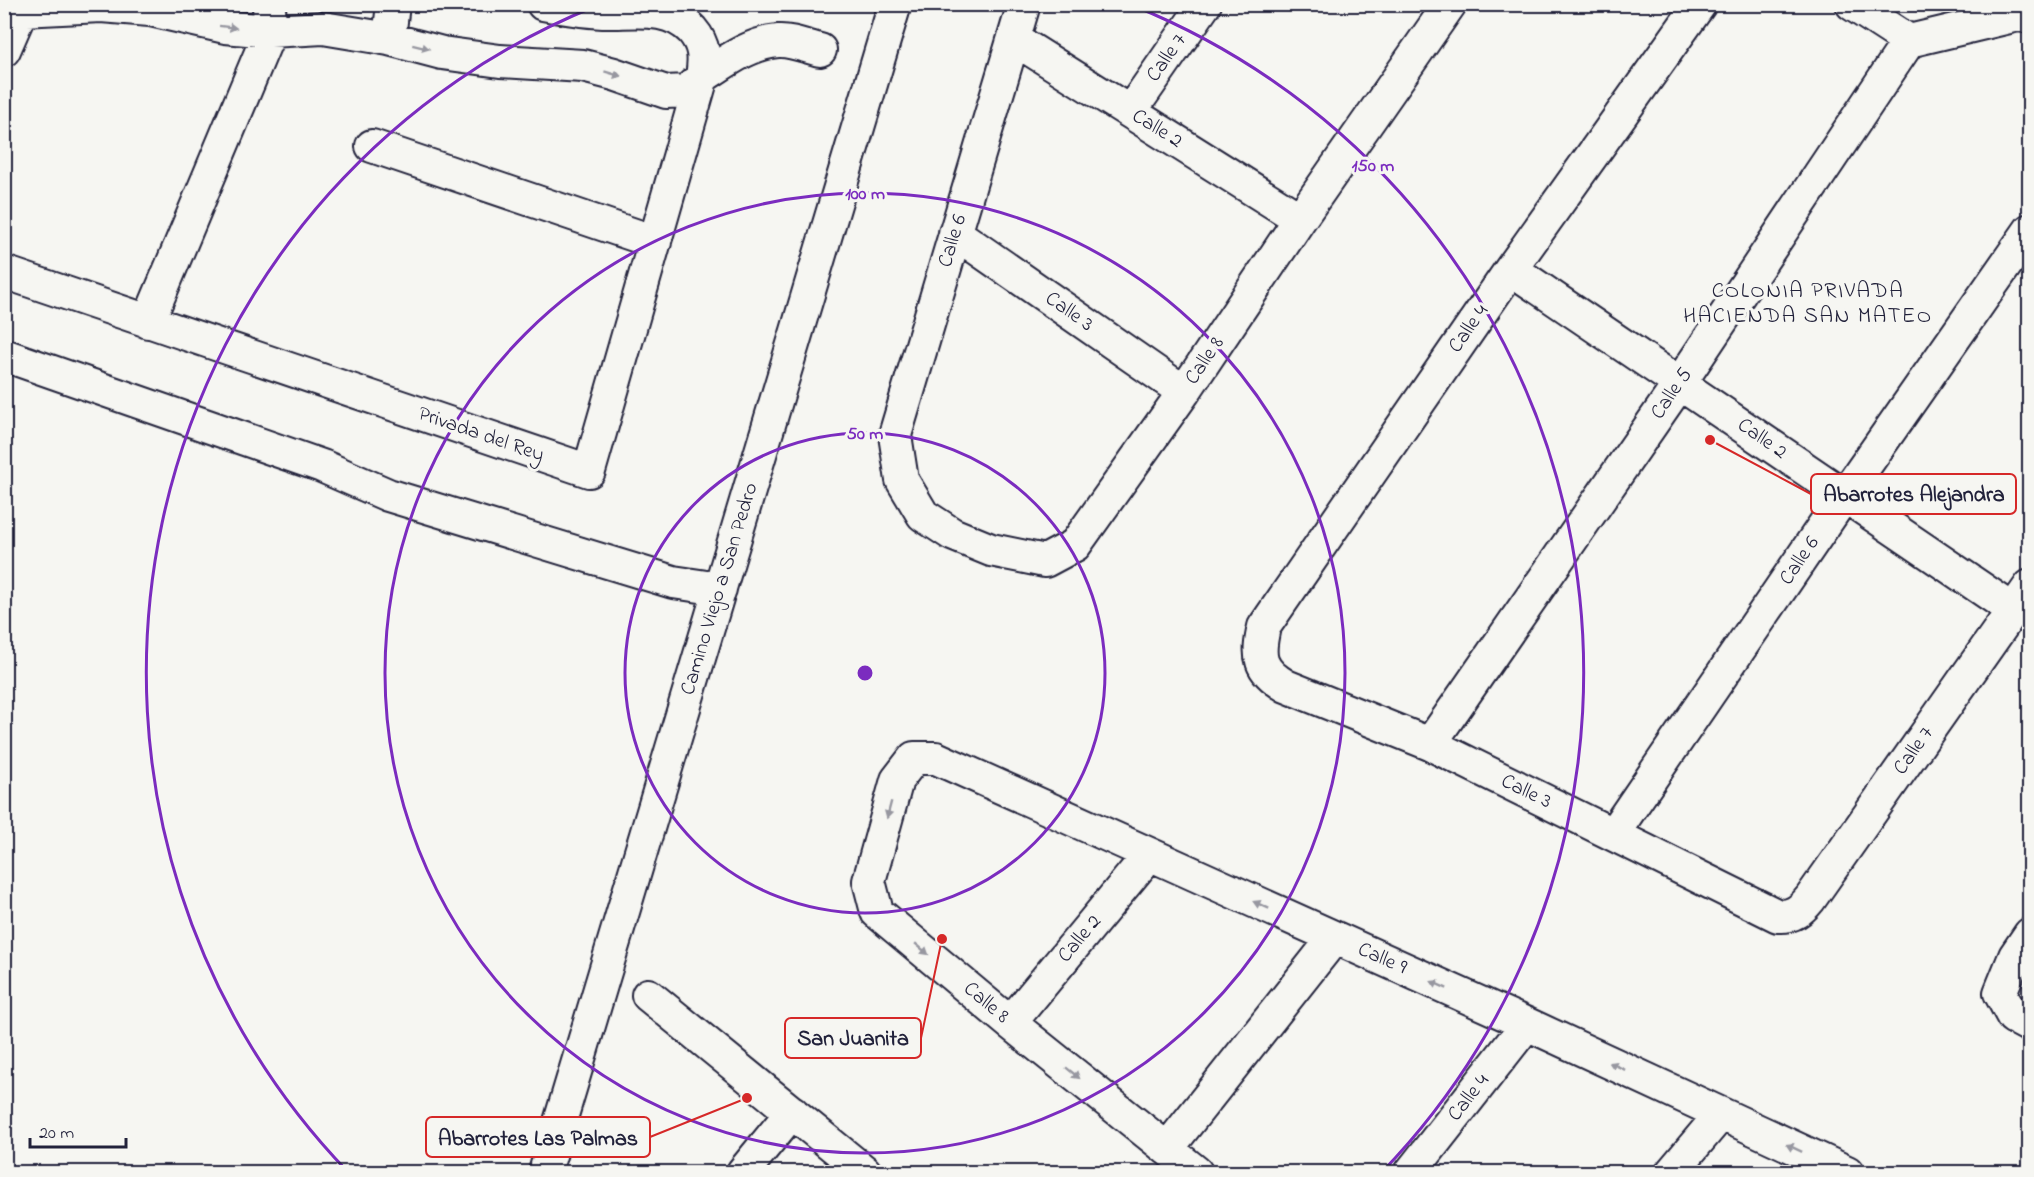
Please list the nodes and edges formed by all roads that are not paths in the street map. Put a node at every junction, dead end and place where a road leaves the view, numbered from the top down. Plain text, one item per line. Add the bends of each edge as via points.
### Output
1 (393, 4) edge
2 (543, 4) edge
3 (896, 4) edge
4 (1024, 4) edge
5 (1205, 4) edge
6 (1450, 4) edge
7 (1700, 4) edge
8 (1852, 4) edge
9 (17, 7) edge
10 (197, 12) edge
11 (2030, 17) edge
12 (270, 18) edge
13 (389, 39) junction
14 (1014, 39) junction
15 (1909, 41) junction
16 (4, 50) edge
17 (820, 50) dead end
18 (702, 78) junction
19 (1130, 112) junction
20 (372, 146) dead end
21 (1300, 219) junction
22 (2030, 230) edge
23 (955, 232) junction
24 (655, 242) junction
25 (1511, 269) junction
26 (4, 272) edge
27 (148, 322) junction
28 (4, 356) edge
29 (1680, 383) junction
30 (1184, 392) junction
31 (902, 480) joint
32 (1844, 496) junction
33 (720, 589) junction
34 (2021, 598) edge
35 (1261, 663) joint
36 (1430, 744) junction
37 (914, 758) joint
38 (1613, 834) junction
39 (1149, 855) junction
40 (1794, 914) joint
41 (2030, 934) edge
42 (1334, 938) junction
43 (648, 995) dead end
44 (1010, 1023) junction
45 (1527, 1024) junction
46 (2030, 1026) edge
47 (792, 1112) junction
48 (1721, 1114) junction
49 (1167, 1149) junction
50 (545, 1173) edge
51 (743, 1173) edge
52 (865, 1173) edge
53 (1196, 1173) edge
54 (1411, 1173) edge
55 (1672, 1173) edge
56 (1847, 1173) edge

1 - 13 street
2 - 18 street, Privada del Rey via 674,16 692,30 703,47
3 - 33 street, Camino Viejo a San Pedro
4 - 14 street, Calle 6
5 - 19 street, Calle 7
6 - 21 street, Calle 8
7 - 25 street, Calle 4
8 - 15 street
9 - 10 street via 101,6
9 - 16 street
10 -> 12 street via 225,27
11 - 15 street via 2018,15
12 - 13 street
12 - 27 street
13 -> 18 street via 500,62 583,66 666,92 687,91
14 - 19 street, Calle 2
14 - 23 street, Calle 6
15 - 29 street, Calle 5
17 - 18 street via 779,41 757,46
18 - 24 street, Privada del Rey
19 - 21 street, Calle 2
20 - 24 street
21 - 30 street, Calle 8
22 - 32 street, Calle 6
23 - 30 street, Calle 3
23 - 31 street, Calle 6 via 895,435
24 - 27 street, Privada del Rey via 589,471
25 - 29 street, Calle 2
25 - 35 street, Calle 4 via 1264,627
26 - 27 street, Privada del Rey
28 - 33 street via 322,466 388,495 673,582
29 - 32 street, Calle 2
29 - 36 street, Calle 5
30 - 31 street, Calle 8 via 1075,545 1045,561 991,550 952,534 923,515
32 - 34 street, Calle 2
32 - 38 street, Calle 6
33 - 50 street, Camino Viejo a San Pedro
34 - 40 street, Calle 7 via 1810,899
35 - 36 street, Calle 3 via 1270,676 1286,686
36 - 38 street, Calle 3
37 - 39 street, Calle 9 via 936,758
37 -> 44 street, Calle 8 via 897,780 869,881 877,912
38 - 40 street, Calle 3 via 1778,916
42 -> 39 street, Calle 9
39 - 44 street, Calle 2
41 - 46 street via 2014,956 2000,993 2013,1017
45 -> 42 street, Calle 9
42 - 49 street
43 - 47 street
44 -> 49 street, Calle 8
48 -> 45 street, Calle 9
45 - 54 street, Calle 4
47 - 51 street
47 - 52 street
48 - 55 street
56 -> 48 street, Calle 9
49 - 53 street, Calle 8

